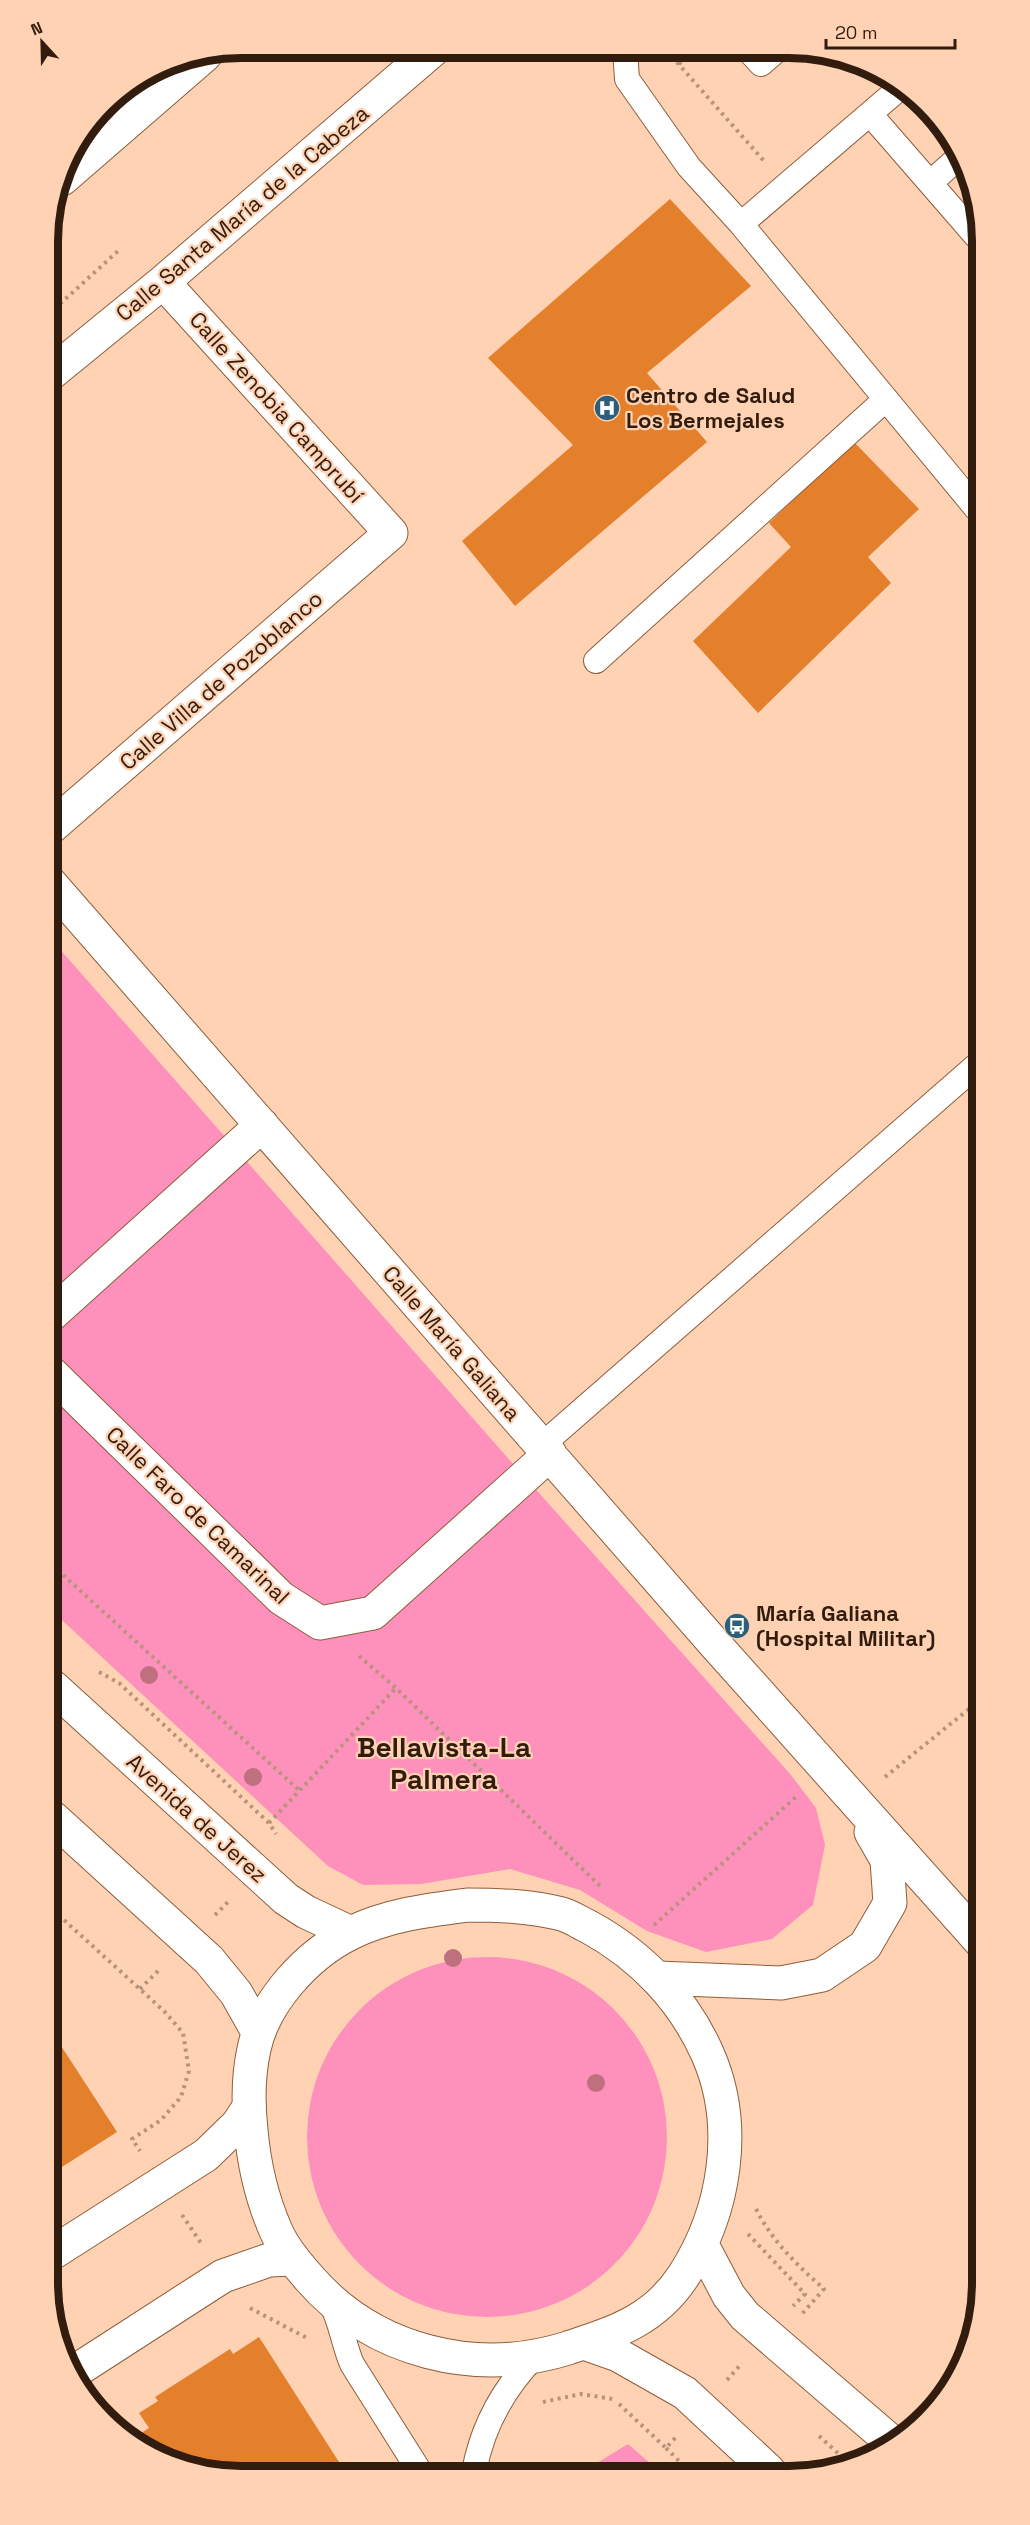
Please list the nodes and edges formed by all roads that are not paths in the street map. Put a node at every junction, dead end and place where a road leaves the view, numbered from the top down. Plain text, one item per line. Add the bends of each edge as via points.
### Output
1 (626, 58) edge
2 (756, 58) edge
3 (768, 58) edge
4 (423, 59) edge
5 (193, 65) edge
6 (895, 93) edge
7 (870, 114) junction
8 (76, 162) edge
9 (953, 162) edge
10 (930, 183) junction
11 (741, 224) junction
12 (971, 230) edge
13 (163, 282) junction
14 (59, 367) edge
15 (886, 399) junction
16 (972, 503) edge
17 (391, 533) joint
18 (596, 661) dead end
19 (59, 820) edge
20 (59, 894) edge
21 (972, 1070) edge
22 (262, 1125) junction
23 (59, 1308) edge
24 (59, 1381) edge
25 (546, 1449) junction
26 (59, 1692) edge
27 (854, 1802) junction
28 (59, 1823) edge
29 (971, 1931) edge
30 (351, 1933) junction
31 (658, 1977) junction
32 (258, 2032) junction
33 (249, 2107) junction
34 (702, 2245) junction
35 (59, 2249) edge
36 (293, 2259) junction
37 (330, 2301) junction
38 (584, 2343) junction
39 (535, 2356) junction
40 (79, 2369) edge
41 (887, 2438) edge
42 (416, 2466) edge
43 (475, 2466) edge
44 (765, 2466) edge

1 - 11 lane via 627,79 689,167
2 - 3 lane via 761,64
4 - 13 street, Calle Santa María de la Cabeza
5 - 8 street
6 - 7 lane
7 - 10 lane
7 - 11 lane
9 - 10 lane
10 - 12 lane
11 - 15 lane
13 - 14 street, Calle Santa María de la Cabeza
13 - 17 street, Calle Zenobia Camprubí
15 - 16 lane
15 - 18 lane
17 - 19 street, Calle Villa de Pozoblanco
20 - 22 street, Calle María Galiana
21 - 25 lane
22 - 23 street
22 - 25 street, Calle María Galiana
24 - 25 street, Calle Faro de Camarinal via 281,1598 320,1623 373,1613
25 - 27 street, Calle María Galiana
26 - 30 street, Avenida de Jerez via 286,1899
27 - 29 street, Calle María Galiana
27 - 31 street, Calle María Galiana via 887,1860 890,1903 865,1946 822,1975 781,1983
28 - 32 street via 209,1960 236,1993
30 - 31 street via 420,1911 466,1905 518,1905 566,1915 615,1941
30 - 32 street via 312,1960 282,1990
31 - 34 street via 695,2026 712,2065 723,2106 723,2172
32 - 33 street
33 - 35 street via 238,2124 206,2155
33 - 36 street via 254,2159 264,2198 277,2233
34 - 38 street via 681,2279 644,2318
34 - 41 street via 729,2296 745,2316
36 - 37 street
36 - 40 street via 269,2259 223,2276
37 - 39 street via 384,2337 432,2354 465,2360
37 - 42 lane via 341,2320 352,2364
38 - 39 street
38 - 44 street via 618,2355 685,2393
39 - 43 lane via 520,2371 489,2421

